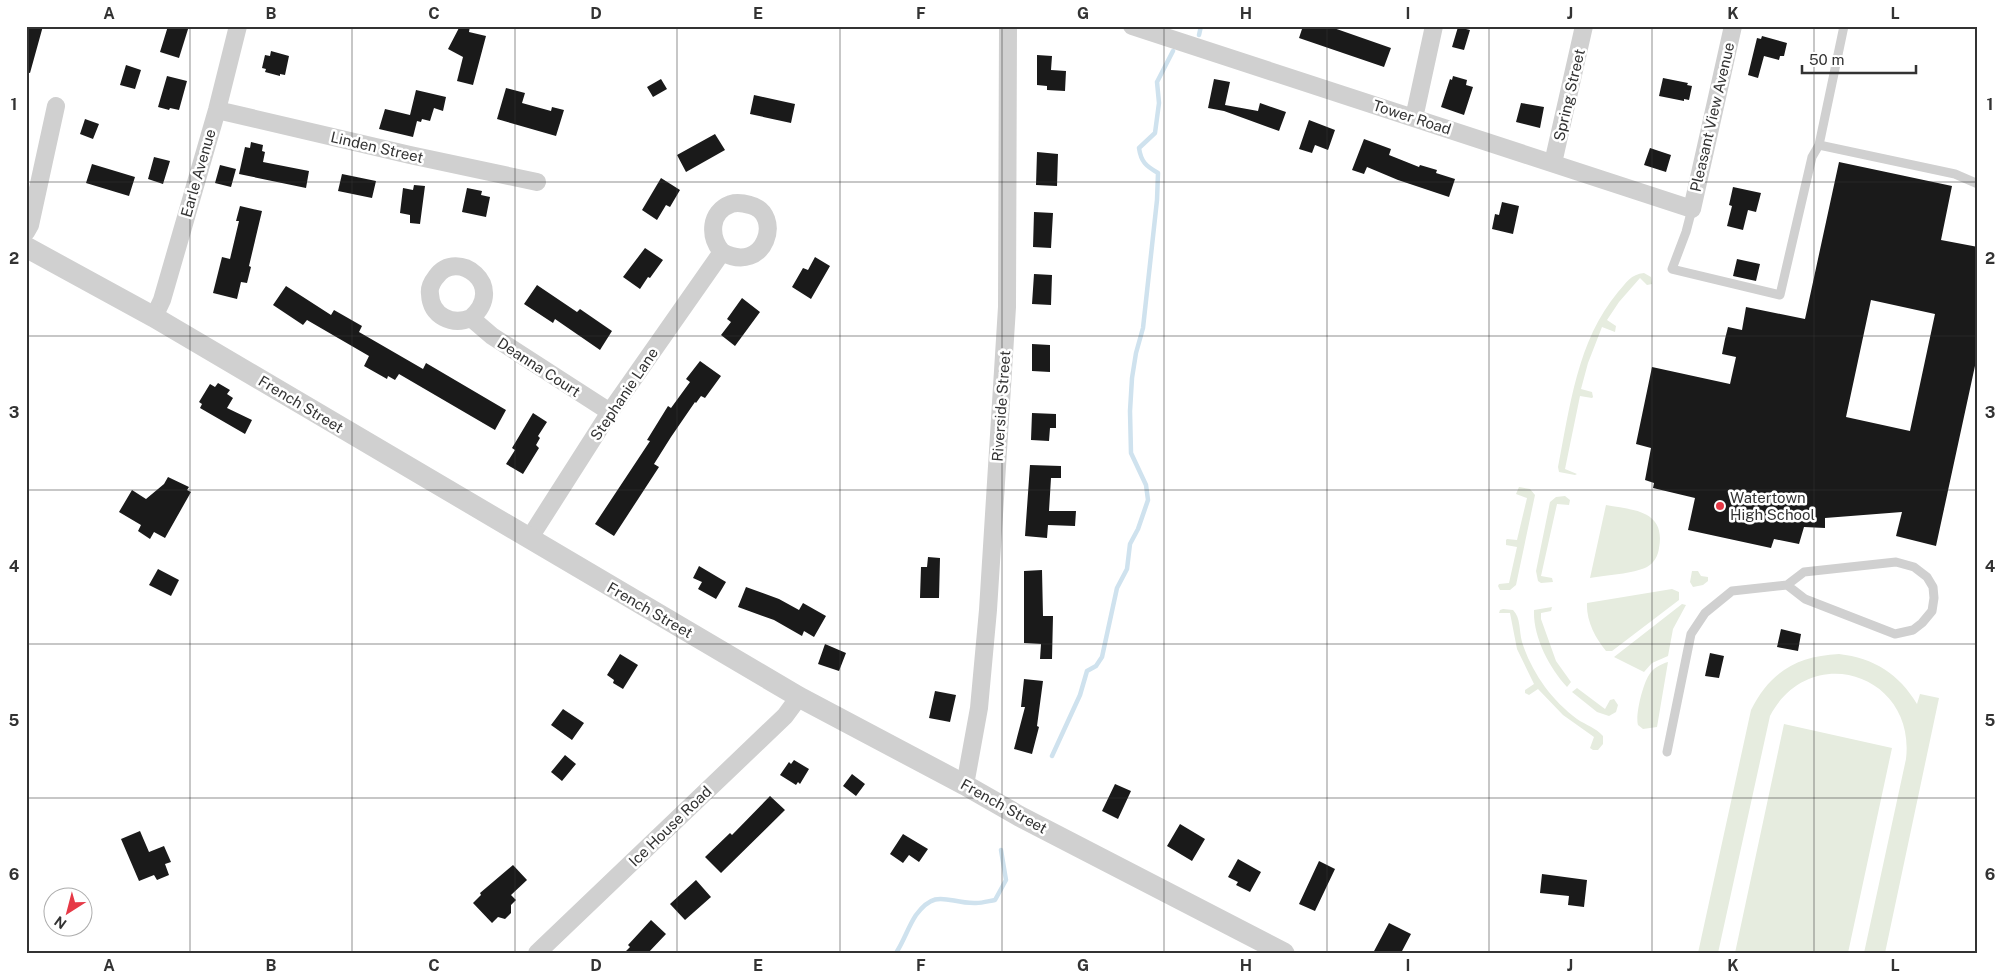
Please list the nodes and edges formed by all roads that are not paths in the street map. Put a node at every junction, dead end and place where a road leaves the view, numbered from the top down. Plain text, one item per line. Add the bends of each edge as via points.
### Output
1 (238, 26) edge
2 (1008, 26) edge
3 (1132, 26) edge
4 (1434, 26) edge
5 (1584, 26) edge
6 (1733, 26) edge
7 (1844, 26) edge
8 (56, 106) dead end
9 (217, 110) junction
10 (1414, 118) junction
11 (1819, 145) junction
12 (1553, 163) junction
13 (537, 182) dead end
14 (1978, 184) edge
15 (1692, 209) junction
16 (26, 232) edge
17 (26, 247) edge
18 (722, 252) dead end
19 (154, 317) junction
20 (471, 318) dead end
21 (610, 412) junction
22 (529, 538) junction
23 (1787, 585) junction
24 (799, 697) junction
25 (1667, 752) dead end
26 (965, 785) junction
27 (537, 953) edge
28 (1284, 953) edge

1 - 9 street, Earle Avenue
2 - 26 street, Riverside Street via 1006,326 988,610 979,708
3 - 10 street, Tower Road
4 - 10 street
5 - 12 street, Spring Street
6 - 15 street, Pleasant View Avenue
7 - 11 lane
8 - 16 street
9 - 13 street, Linden Street
9 - 19 street, Earle Avenue via 162,300
10 - 12 street, Tower Road
11 - 14 lane via 1955,174
11 - 15 lane via 1812,157 1780,295 1672,269
12 - 15 street, Tower Road
17 - 19 street, French Street
18 - 21 street, Stephanie Lane
19 - 22 street, French Street
20 - 21 street, Deanna Court via 492,336
21 - 22 street, Stephanie Lane
22 - 24 street, French Street
23 - 23 lane via 1805,599 1895,634 1913,630 1922,623 1932,611 1934,598 1933,587 1927,577 1914,567 1896,562 1804,572
23 - 25 lane via 1732,591 1696,624 1688,642
24 - 26 street, French Street
24 - 27 street, Ice House Road via 785,716
26 - 28 street, French Street

